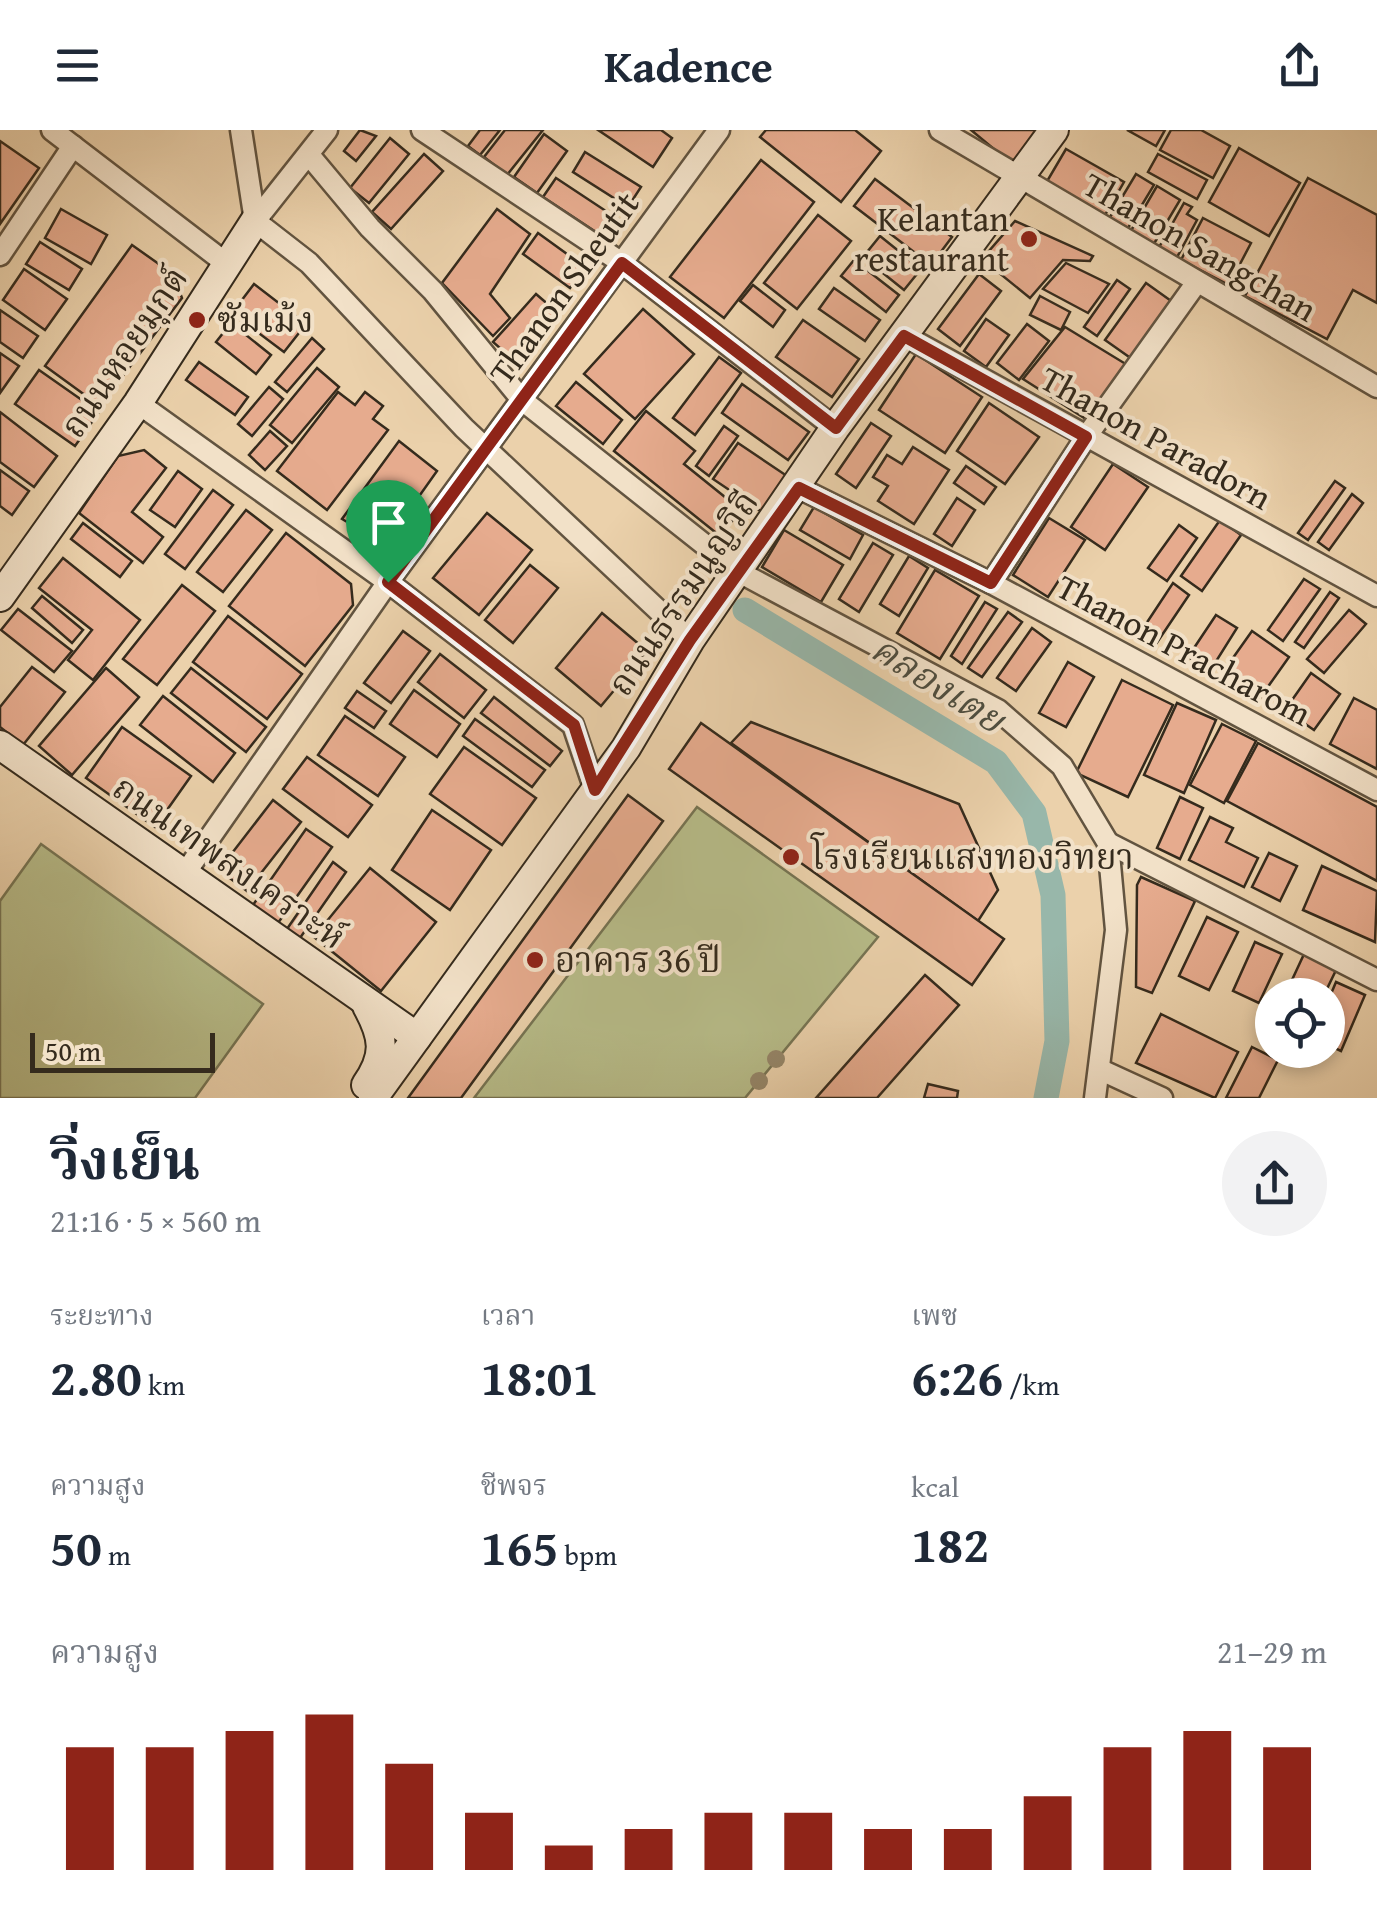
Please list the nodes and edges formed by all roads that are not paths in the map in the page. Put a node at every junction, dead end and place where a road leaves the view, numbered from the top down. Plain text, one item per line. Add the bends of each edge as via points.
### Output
1 (52, 130) edge
2 (241, 130) edge
3 (327, 130) edge
4 (422, 130) edge
5 (720, 130) edge
6 (940, 130) edge
7 (1054, 130) edge
8 (73, 146) junction
9 (306, 158) junction
10 (1015, 177) junction
11 (262, 213) junction
12 (0, 256) edge
13 (622, 263) junction
14 (227, 264) junction
15 (1197, 282) junction
16 (904, 336) junction
17 (1377, 387) edge
18 (522, 400) junction
19 (138, 402) junction
20 (836, 428) junction
21 (1086, 437) junction
22 (488, 451) junction
23 (799, 488) junction
24 (739, 572) junction
25 (388, 582) junction
26 (991, 583) junction
27 (1377, 596) edge
28 (0, 597) edge
29 (690, 640) junction
30 (0, 745) edge
31 (595, 790) junction
32 (1377, 790) edge
33 (1108, 842) junction
34 (183, 876) junction
35 (1377, 980) edge
36 (366, 1005) junction
37 (417, 1037) junction
38 (1101, 1070) junction
39 (356, 1098) edge
40 (373, 1098) edge
41 (1095, 1098) edge
42 (1162, 1098) edge

1 - 8 street
2 - 11 street
3 - 9 street
4 - 13 street
5 - 13 street, Thanon Sheutit
6 - 10 street, Thanon Sangchan
7 - 10 street, ถนนธรรมนูญวิถี
8 - 12 street
8 - 14 street
9 - 11 street
9 - 18 street via 433,291
10 - 15 street, Thanon Sangchan
10 - 16 street, ถนนธรรมนูญวิถี
11 - 14 street, ถนนหอยมุกต์
11 - 22 street
13 - 18 street, Thanon Sheutit
13 - 20 street
14 - 19 street, ถนนหอยมุกต์
15 - 17 street, Thanon Sangchan
15 - 21 street
16 - 20 street, ถนนธรรมนูญวิถี
16 - 21 street, Thanon Paradorn
18 - 22 street, Thanon Sheutit
18 - 24 street
19 - 25 street
19 - 28 street, ถนนหอยมุกต์
20 - 23 street, ถนนธรรมนูญวิถี
21 - 26 street
21 - 27 street, Thanon Paradorn
22 - 25 street, Thanon Sheutit
22 - 29 street
23 - 24 street, ถนนธรรมนูญวิถี
23 - 26 street, Thanon Pracharom
24 - 29 street, ถนนธรรมนูญวิถี
24 - 33 street via 998,710 1062,766
25 - 31 street via 574,725
25 - 34 street, Thanon Sheutit
26 - 32 street, Thanon Pracharom
29 - 31 street, ถนนธรรมนูญวิถี
30 - 34 street, ถนนเทพสงเคราะห์
31 - 37 street, ถนนธรรมนูญวิถี
33 - 35 street
33 - 38 street via 1116,930
34 - 36 street, ถนนเทพสงเคราะห์
36 - 37 street, ถนนเทพสงเคราะห์
36 - 39 street via 383,1053
37 - 40 street, ถนนธรรมนูญวิถี
38 - 41 street
38 - 42 street

